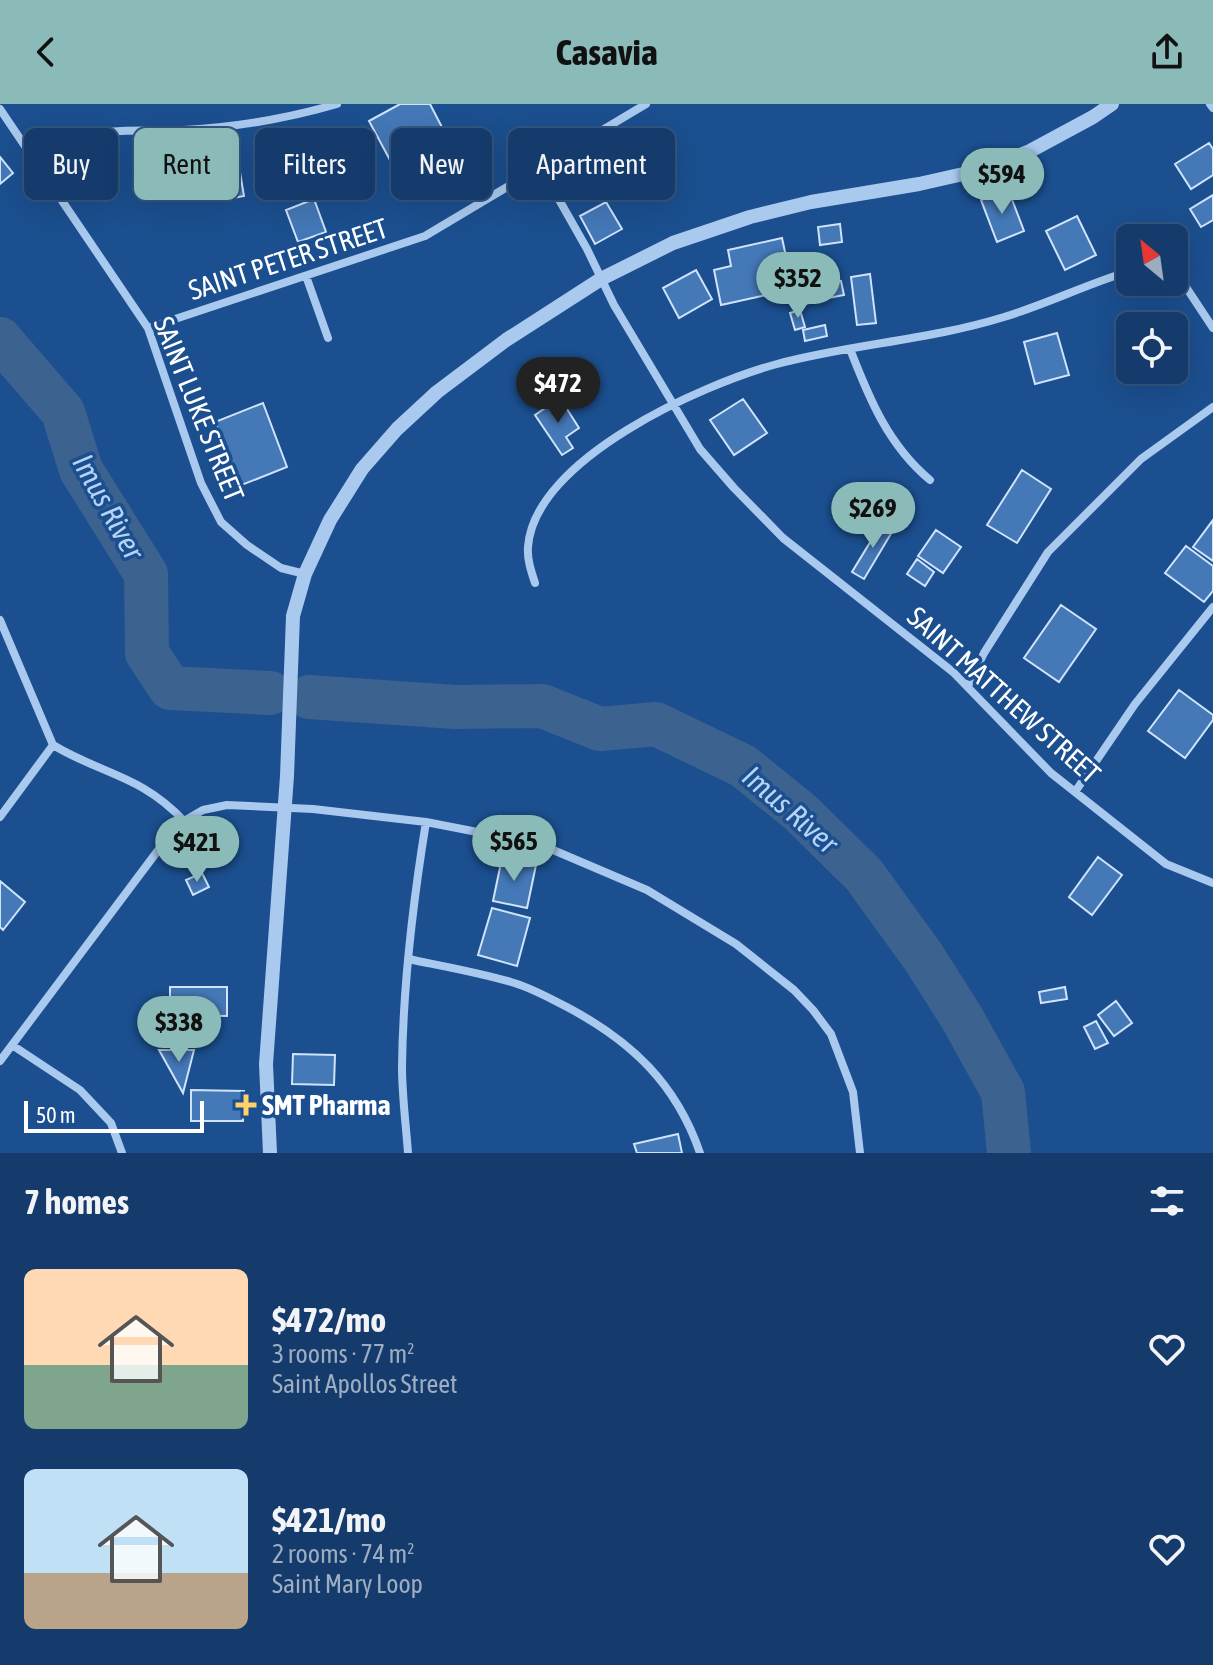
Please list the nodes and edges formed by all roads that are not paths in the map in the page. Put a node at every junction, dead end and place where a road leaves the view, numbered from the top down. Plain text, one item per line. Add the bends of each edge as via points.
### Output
1 (337, 104) edge
2 (646, 104) edge
3 (1112, 104) edge
4 (0, 109) edge
5 (605, 128) edge
6 (118, 131) edge
7 (24, 145) edge
8 (508, 185) edge
9 (61, 200) edge
10 (558, 200) edge
11 (306, 276) junction
12 (1116, 276) edge
13 (601, 279) junction
14 (1188, 290) edge
15 (148, 328) junction
16 (1213, 328) edge
17 (328, 338) dead end
18 (850, 349) junction
19 (674, 404) junction
20 (1213, 407) edge
21 (930, 480) dead end
22 (305, 574) junction
23 (535, 583) dead end
24 (1213, 607) edge
25 (0, 620) edge
26 (968, 686) junction
27 (53, 745) junction
28 (1075, 792) junction
29 (285, 807) junction
30 (0, 817) edge
31 (184, 821) junction
32 (426, 822) junction
33 (1213, 883) edge
34 (408, 959) junction
35 (12, 1045) junction
36 (0, 1061) edge
37 (122, 1153) edge
38 (270, 1153) edge
39 (408, 1153) edge
40 (700, 1153) edge
41 (860, 1153) edge

1 - 6 street via 236,127
2 - 5 street, SAINT PETER STREET
3 - 13 street via 1030,151 981,170 750,217 673,243
4 - 7 street, SAINT LUKE STREET
8 - 11 street, SAINT PETER STREET via 425,236
9 - 15 street, SAINT LUKE STREET
10 - 13 street, SAINT MATTHEW STREET
11 - 15 street, SAINT PETER STREET
11 - 17 street
12 - 18 street via 1005,317
13 - 19 street, SAINT MATTHEW STREET
13 - 22 street via 506,340 397,429 362,469
14 - 16 street
15 - 22 street, SAINT LUKE STREET via 201,483 221,522 281,568
18 - 19 street via 776,364
18 - 21 street via 881,424
19 - 23 street via 579,463 553,492 540,510 528,546
19 - 26 street, SAINT MATTHEW STREET via 700,449 783,538
20 - 26 street via 1141,459 1048,552
22 - 29 street via 293,616
24 - 28 street via 1135,704
25 - 27 street
26 - 28 street, SAINT MATTHEW STREET
27 - 30 street
27 - 31 street via 148,789
28 - 33 street, SAINT MATTHEW STREET via 1166,864
29 - 31 street via 227,805
29 - 32 street
29 - 38 street via 266,1064
31 - 35 street
32 - 34 street
32 - 41 street via 539,844 647,890 736,944 794,990 831,1034 853,1092
34 - 39 street via 402,1068
34 - 40 street via 513,982 609,1032 657,1073
35 - 36 street
35 - 37 street via 80,1090 111,1123

